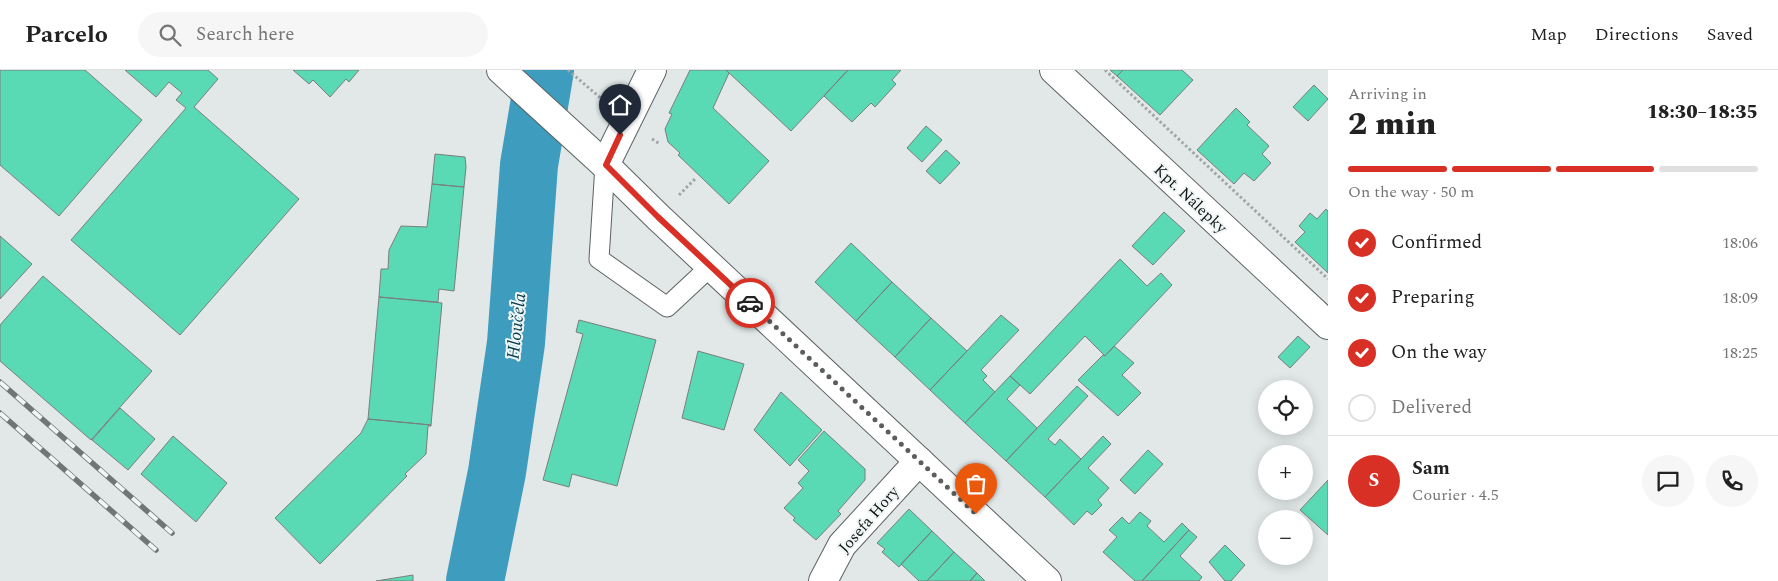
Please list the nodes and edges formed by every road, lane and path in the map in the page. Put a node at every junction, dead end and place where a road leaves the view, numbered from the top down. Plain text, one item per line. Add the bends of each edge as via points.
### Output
1 (501, 70) edge
2 (568, 70) edge
3 (652, 70) edge
4 (1054, 70) edge
5 (1105, 70) edge
6 (591, 92) dead end
7 (606, 165) junction
8 (711, 266) junction
9 (1328, 279) edge
10 (1328, 326) edge
11 (919, 461) junction
12 (823, 581) edge
13 (1048, 581) edge

1 - 7 street
2 - 6 path
3 - 7 street
4 - 10 street, Kpt. Nálepky
5 - 9 path
7 - 8 street
7 - 8 lane via 599,259 668,307
8 - 11 street
11 - 12 street, Josefa Hory via 842,545
11 - 13 street

